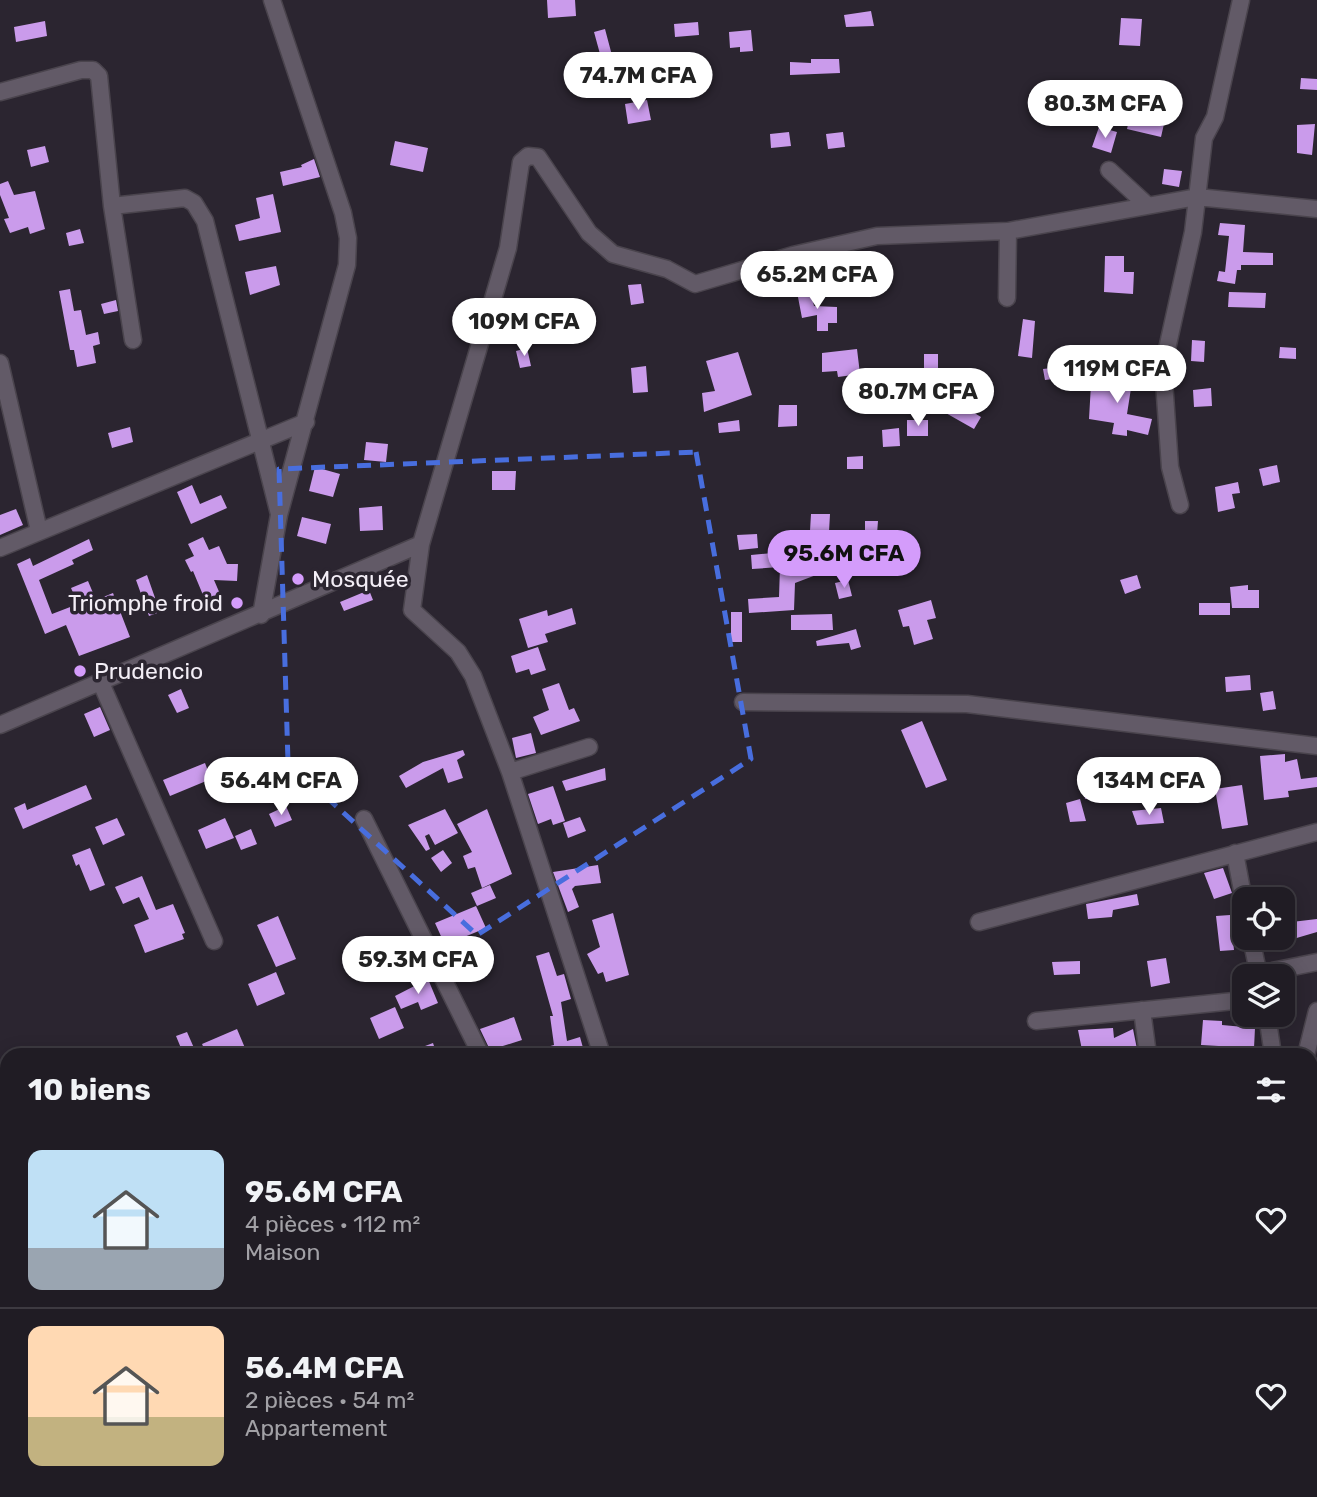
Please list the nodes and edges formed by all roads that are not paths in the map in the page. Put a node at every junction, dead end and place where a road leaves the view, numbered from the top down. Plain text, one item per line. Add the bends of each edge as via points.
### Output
1 (272, 0) edge
2 (1241, 0) edge
3 (0, 92) edge
4 (1109, 170) dead end
5 (1197, 197) junction
6 (1147, 205) junction
7 (112, 206) junction
8 (1317, 209) edge
9 (1008, 231) junction
10 (1007, 298) dead end
11 (133, 340) dead end
12 (0, 363) edge
13 (306, 422) junction
14 (258, 439) junction
15 (1180, 505) dead end
16 (279, 515) junction
17 (39, 531) junction
18 (421, 544) junction
19 (0, 548) edge
20 (261, 615) junction
21 (102, 683) junction
22 (743, 702) dead end
23 (0, 725) edge
24 (1317, 746) edge
25 (589, 747) dead end
26 (510, 772) junction
27 (364, 820) dead end
28 (1317, 832) edge
29 (1235, 853) junction
30 (1241, 887) edge
31 (979, 922) dead end
32 (214, 941) dead end
33 (1317, 962) edge
34 (1295, 967) edge
35 (1232, 1001) edge
36 (1142, 1010) junction
37 (1317, 1011) edge
38 (1036, 1021) dead end
39 (1269, 1027) edge
40 (478, 1048) edge
41 (599, 1048) edge
42 (1147, 1048) edge
43 (1272, 1048) edge
44 (1308, 1048) edge

1 - 13 street via 348,238 347,265
2 - 5 street via 1215,117 1204,138
3 - 7 street via 93,70 101,85
4 - 6 street
5 - 6 street
5 - 8 street
5 - 15 street via 1194,232 1163,367 1170,467
6 - 9 street
7 - 11 street
7 - 14 street via 185,198 194,202 205,221
9 - 10 street
9 - 18 street via 877,236 695,284 667,269 613,254 589,233 538,157 528,156 521,162 508,248
12 - 17 street
13 - 14 street
13 - 16 street
14 - 16 street
14 - 17 street
16 - 20 street
17 - 19 street
18 - 20 street
18 - 26 street via 412,610 466,663
20 - 21 street
21 - 23 street
21 - 32 street
22 - 24 street via 967,704
25 - 26 street
26 - 41 street
27 - 40 street
28 - 29 street
29 - 30 street
29 - 31 street
33 - 34 street
35 - 36 street
36 - 38 street
36 - 42 street
37 - 44 street
39 - 43 street

